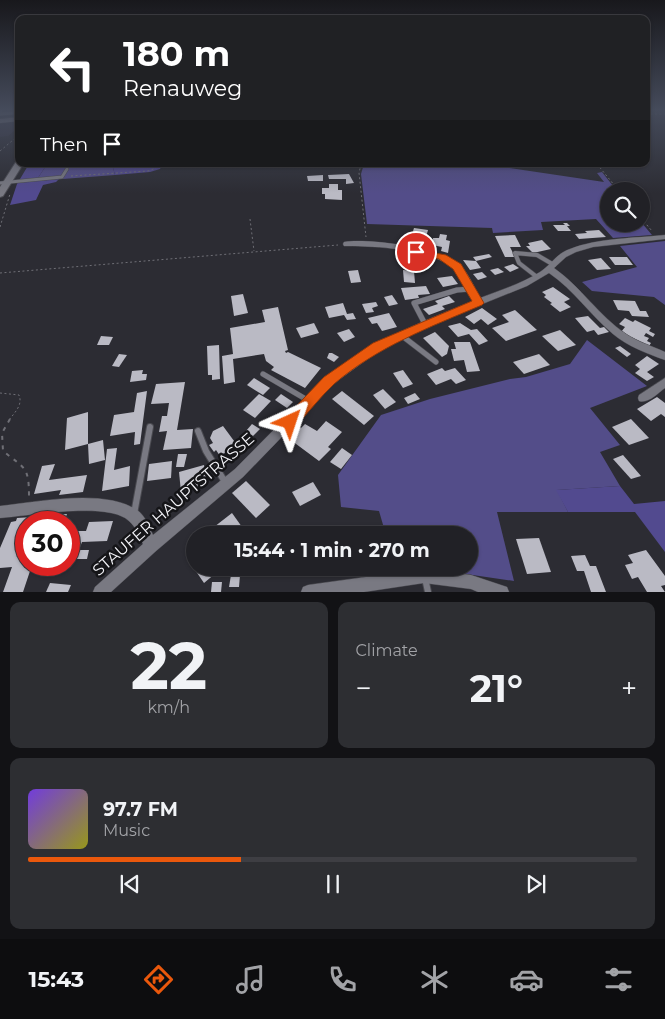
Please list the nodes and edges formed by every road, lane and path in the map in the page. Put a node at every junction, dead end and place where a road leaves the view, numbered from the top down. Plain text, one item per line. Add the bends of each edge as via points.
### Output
1 (15, 138) edge
2 (0, 151) edge
3 (17, 167) edge
4 (157, 167) edge
5 (360, 167) edge
6 (600, 167) edge
7 (67, 169) dead end
8 (62, 177) junction
9 (612, 182) edge
10 (7, 183) edge
11 (0, 194) edge
12 (1, 217) edge
13 (250, 219) dead end
14 (0, 227) edge
15 (650, 227) edge
16 (661, 238) edge
17 (366, 243) junction
18 (347, 244) joint
19 (254, 251) junction
20 (551, 267) junction
21 (0, 272) edge
22 (537, 277) junction
23 (470, 289) junction
24 (478, 303) junction
25 (425, 324) junction
26 (400, 335) junction
27 (665, 356) edge
28 (436, 362) dead end
29 (263, 374) dead end
30 (665, 382) edge
31 (0, 393) edge
32 (644, 398) dead end
33 (309, 401) junction
34 (150, 427) dead end
35 (198, 430) dead end
36 (226, 484) junction
37 (28, 510) junction
38 (0, 512) edge
39 (134, 516) junction
40 (151, 546) junction
41 (424, 576) junction
42 (389, 586) edge
43 (107, 589) edge
44 (308, 592) edge
45 (428, 592) edge
46 (502, 592) edge

1 - 2 path
3 - 10 street
4 - 8 path via 148,171
5 - 17 path
6 - 9 path
7 - 8 lane
8 - 10 lane
10 - 11 street
10 - 12 path
12 - 14 path
13 - 19 path
15 - 16 path
16 - 20 street, STAUFER HAUPTSTRASSE via 579,248
17 - 18 street
17 - 23 street via 443,257 457,267
18 - 19 path
19 - 21 path
20 - 22 street, STAUFER HAUPTSTRASSE
20 - 22 lane via 537,255 514,253 519,264
20 - 27 street via 616,332
22 - 24 street, STAUFER HAUPTSTRASSE
23 - 24 street
23 - 25 lane via 414,303
24 - 25 street, STAUFER HAUPTSTRASSE
25 - 26 street, STAUFER HAUPTSTRASSE
26 - 28 lane
26 - 33 street, STAUFER HAUPTSTRASSE via 354,362
29 - 33 lane
30 - 32 street
31 - 37 path via 21,398 22,403 3,430 2,442 3,451 29,471
33 - 36 street, STAUFER HAUPTSTRASSE via 261,453
34 - 39 lane
35 - 36 lane via 206,451
36 - 40 street, STAUFER HAUPTSTRASSE
37 - 38 street
37 - 39 street via 94,504 113,507
39 - 40 street
40 - 43 street, STAUFER HAUPTSTRASSE
41 - 42 street
41 - 45 lane
41 - 46 street via 471,582
42 - 44 street

